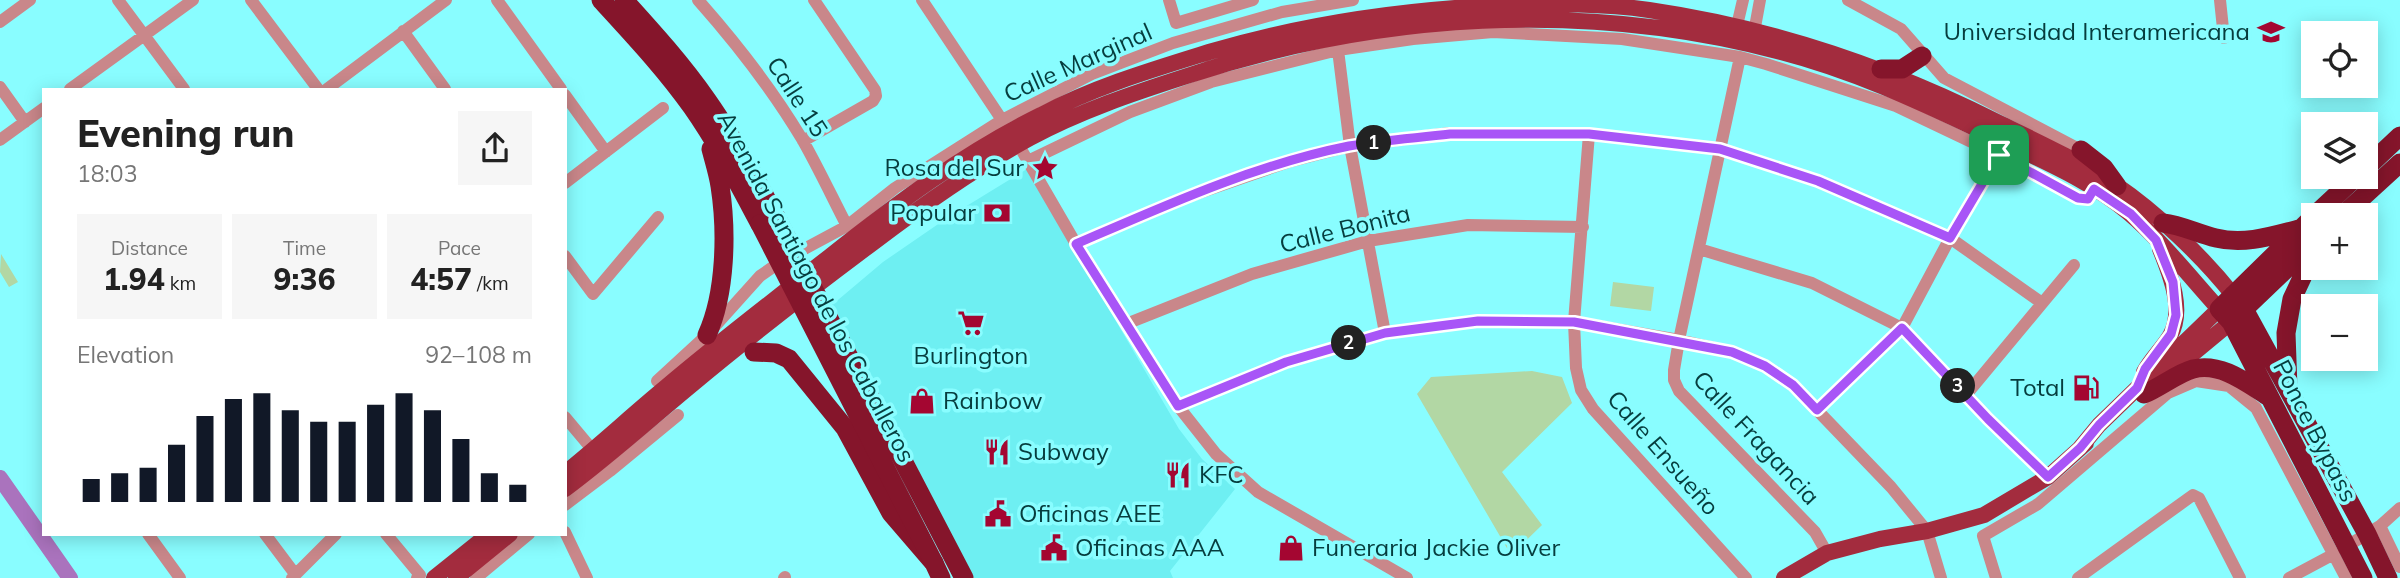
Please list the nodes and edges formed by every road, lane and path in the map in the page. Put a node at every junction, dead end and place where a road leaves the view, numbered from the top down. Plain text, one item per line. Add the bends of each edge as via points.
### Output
1 (30, 0) edge
2 (118, 0) edge
3 (193, 0) edge
4 (251, 0) edge
5 (446, 0) edge
6 (497, 0) edge
7 (601, 0) edge
8 (624, 0) edge
9 (698, 0) edge
10 (814, 0) edge
11 (922, 0) edge
12 (1169, 0) edge
13 (1253, 0) edge
14 (1353, 0) edge
15 (1743, 0) edge
16 (1760, 0) edge
17 (1848, 0) edge
18 (2220, 0) edge
19 (1280, 6) edge
20 (0, 22) edge
21 (403, 31) junction
22 (1735, 34) junction
23 (143, 35) junction
24 (1753, 38) junction
25 (2224, 38) dead end
26 (1338, 50) junction
27 (1922, 56) junction
28 (1740, 57) junction
29 (1881, 69) junction
30 (0, 87) edge
31 (71, 88) edge
32 (183, 88) edge
33 (317, 88) edge
34 (328, 88) edge
35 (444, 88) edge
36 (560, 88) edge
37 (567, 98) edge
38 (663, 108) dead end
39 (42, 109) edge
40 (25, 122) junction
41 (708, 130) junction
42 (1010, 132) junction
43 (1589, 134) junction
44 (2400, 136) edge
45 (0, 140) edge
46 (803, 141) junction
47 (1350, 146) junction
48 (1720, 149) junction
49 (2081, 150) joint
50 (606, 152) junction
51 (1999, 155) junction
52 (2378, 157) edge
53 (1028, 161) junction
54 (2400, 163) edge
55 (567, 181) edge
56 (2117, 186) junction
57 (2094, 189) junction
58 (2345, 189) edge
59 (2332, 203) edge
60 (2356, 203) edge
61 (657, 217) dead end
62 (768, 221) junction
63 (847, 226) junction
64 (1583, 227) junction
65 (2301, 228) edge
66 (2159, 232) junction
67 (2301, 236) edge
68 (1950, 238) junction
69 (1368, 241) junction
70 (1076, 244) junction
71 (1699, 249) junction
72 (567, 259) edge
73 (2074, 265) dead end
74 (2301, 280) edge
75 (2042, 303) junction
76 (2232, 309) junction
77 (1574, 322) junction
78 (1126, 324) junction
79 (1902, 328) junction
80 (1385, 333) junction
81 (707, 335) junction
82 (1679, 340) junction
83 (754, 352) dead end
84 (657, 381) dead end
85 (2140, 391) junction
86 (1966, 394) junction
87 (2279, 395) junction
88 (1178, 406) junction
89 (1817, 410) junction
90 (678, 415) dead end
91 (567, 419) edge
92 (602, 461) junction
93 (567, 472) edge
94 (2048, 477) junction
95 (567, 487) edge
96 (567, 503) edge
97 (2400, 508) edge
98 (2374, 530) junction
99 (1927, 531) junction
100 (149, 536) edge
101 (266, 536) edge
102 (334, 536) edge
103 (388, 536) edge
104 (486, 536) edge
105 (508, 536) edge
106 (528, 536) edge
107 (567, 536) edge
108 (2341, 550) junction
109 (1827, 553) junction
110 (2400, 567) edge
111 (937, 570) edge
112 (293, 576) edge
113 (424, 577) edge
114 (180, 578) edge
115 (456, 578) edge
116 (476, 578) edge
117 (587, 578) edge
118 (964, 578) edge
119 (1406, 578) edge
120 (1745, 578) edge
121 (1784, 578) edge
122 (1941, 578) edge
123 (1996, 578) edge
124 (2078, 578) edge
125 (2240, 578) edge
126 (2289, 578) edge
127 (2347, 578) edge
128 (2363, 578) edge
129 (2388, 578) edge

1 - 20 street
2 - 23 street
3 - 23 street
4 - 33 street
5 - 21 street
6 - 36 street
7 - 41 highway, Avenida Santiago de los Caballeros
8 - 62 highway, Avenida Santiago de los Caballeros via 667,48 737,145
9 - 46 street, Calle 15 via 755,67
10 - 46 street via 876,96
11 - 42 street
12 - 13 street via 1176,23
14 - 19 street, Calle Marginal
15 - 22 street
16 - 24 street
17 - 27 street via 1900,29
18 - 25 street
19 - 42 street, Calle Marginal via 1092,74
21 - 34 street
21 - 35 street
22 - 24 main road
22 - 42 main road via 1577,21 1458,22 1365,31 1225,63
23 - 31 street
23 - 32 street
24 - 29 main road via 1832,52
24 - 57 main road via 1891,88
26 - 28 street via 1493,32 1622,39
26 - 47 street
26 - 53 street via 1212,82 1130,112
27 - 29 highway via 1902,69
27 - 49 street via 1944,78
28 - 48 street, Calle Fragancia
28 - 51 street via 1896,106
29 - 56 main road via 1945,96
30 - 40 street
37 - 50 street
38 - 50 street
39 - 40 street
40 - 45 street
41 - 62 highway, Avenida Santiago de los Caballeros
41 - 81 highway via 720,189 722,287
42 - 53 street
42 - 63 street, Calle Marginal via 895,188
42 - 92 main road via 920,207 775,316
43 - 47 street via 1450,134
43 - 48 street
43 - 64 street, Calle Ensueño
44 - 52 highway
46 - 63 street, Calle 15
47 - 69 street
47 - 70 street via 1187,197
48 - 68 street via 1818,181
48 - 71 street, Calle Fragancia
49 - 56 highway via 2104,168
50 - 55 street
51 - 57 street via 2078,198 2088,199
51 - 68 street
53 - 70 street
54 - 60 highway
56 - 66 main road
57 - 66 main road
58 - 59 highway
61 - 72 street via 593,294
62 - 111 highway, Avenida Santiago de los Caballeros, bridge
62 - 118 highway, Avenida Santiago de los Caballeros, bridge
63 - 81 street, Calle Marginal via 760,276
64 - 69 street, Calle Bonita via 1468,225
64 - 77 street, Calle Ensueño
65 - 66 highway via 2238,241 2179,225
66 - 76 main road via 2202,261
66 - 85 main road via 2173,282 2176,315 2171,334 2145,369
67 - 76 highway
68 - 75 street
68 - 79 street
69 - 78 street, Calle Bonita via 1252,274
69 - 80 street
70 - 78 street
71 - 79 street via 1812,283
71 - 82 street, Calle Fragancia
73 - 75 street
74 - 87 highway via 2292,299
75 - 86 street
76 - 85 main road
76 - 87 highway, Ponce Bypass
77 - 80 street via 1478,321
77 - 82 street
77 - 120 street, Calle Ensueño via 1581,390 1593,409
78 - 88 street
79 - 86 street
79 - 89 street
80 - 88 street via 1286,362
81 - 84 street, Calle Marginal
82 - 89 street via 1732,352 1765,366 1793,385
82 - 109 street, Calle Fragancia via 1674,380 1679,391 1815,532
83 - 111 highway, bridge via 789,359 845,428 891,513
85 - 87 highway via 2192,369 2211,368
85 - 94 main road
86 - 94 street
87 - 98 highway, Ponce Bypass
87 - 108 highway, Ponce Bypass
88 - 119 street via 1216,454 1258,492
89 - 99 street
90 - 92 street
91 - 92 street
92 - 93 main road
92 - 95 main road
92 - 96 street
94 - 99 main road via 1984,515
97 - 98 street
98 - 108 street
98 - 110 street
98 - 129 highway, Ponce Bypass
99 - 109 main road
99 - 122 street
100 - 114 street
101 - 112 street
102 - 112 street
103 - 113 street
104 - 113 main road
105 - 115 main road
106 - 116 street
107 - 117 street
108 - 123 street via 2256,408 2229,386 2196,382 2168,393 2038,504 1983,536
108 - 126 street
108 - 127 street
108 - 128 highway, Ponce Bypass
109 - 121 main road
124 - 125 street via 2193,495 2199,498

